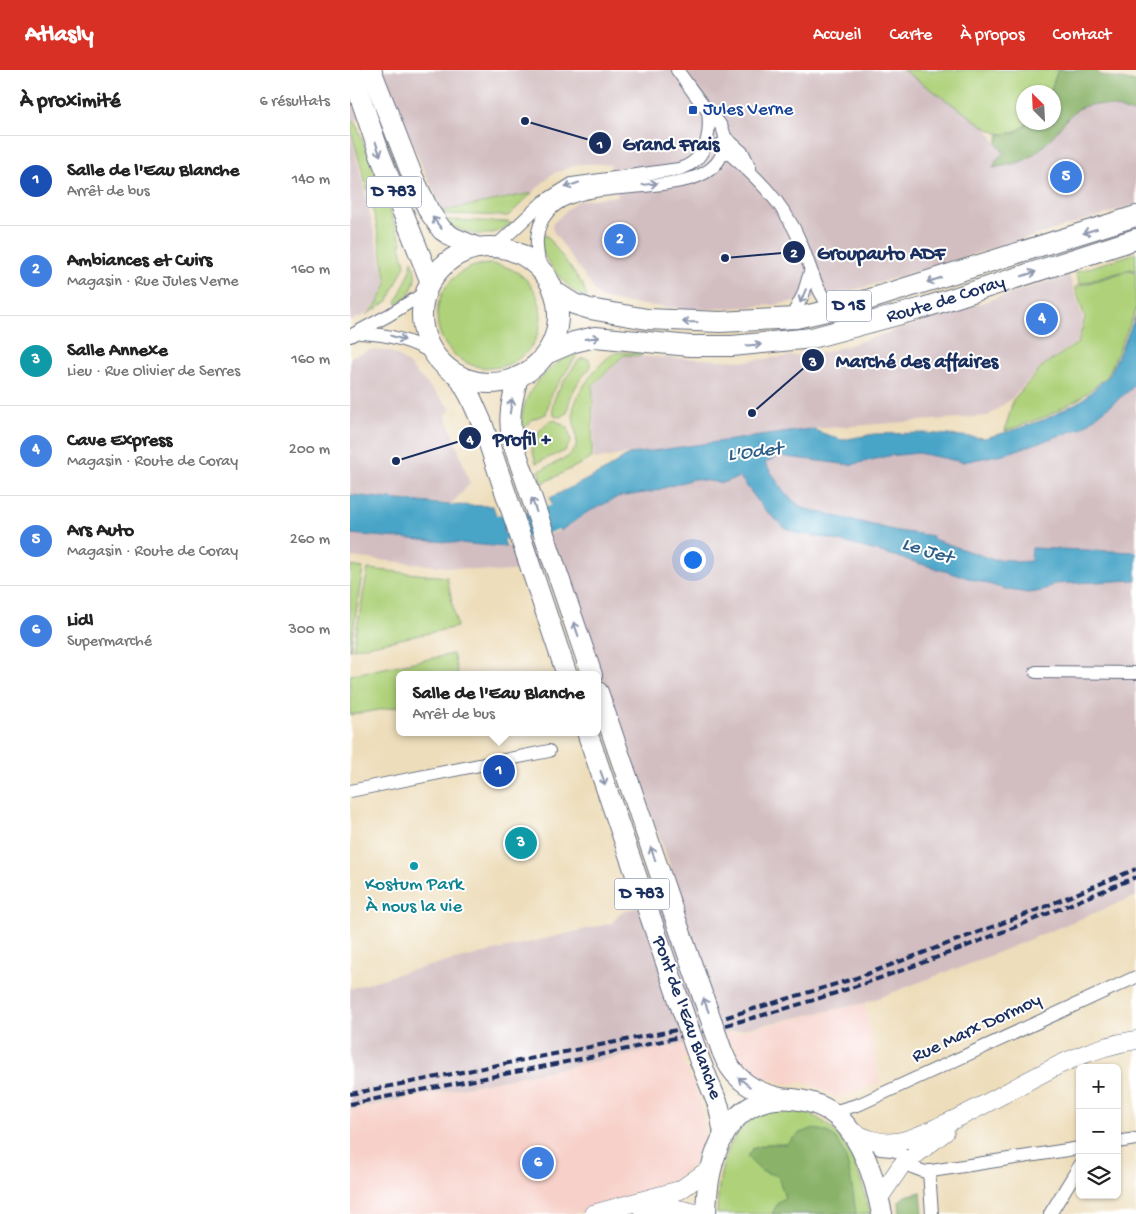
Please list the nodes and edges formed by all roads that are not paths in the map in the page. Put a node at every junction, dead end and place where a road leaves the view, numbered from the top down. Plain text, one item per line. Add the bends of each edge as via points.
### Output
1 (351, 70) edge
2 (371, 70) edge
3 (677, 70) edge
4 (708, 111) junction
5 (708, 134) junction
6 (724, 143) junction
7 (621, 182) junction
8 (1136, 216) edge
9 (1136, 239) edge
10 (486, 248) junction
11 (540, 269) junction
12 (810, 272) junction
13 (428, 286) junction
14 (555, 292) junction
15 (832, 310) junction
16 (791, 318) junction
17 (354, 335) edge
18 (434, 354) junction
19 (546, 354) junction
20 (458, 375) junction
21 (518, 377) junction
22 (566, 671) edge
23 (591, 671) edge
24 (1036, 672) dead end
25 (1136, 673) edge
26 (601, 701) edge
27 (588, 736) edge
28 (549, 751) dead end
29 (350, 791) edge
30 (1136, 977) edge
31 (1136, 1040) edge
32 (780, 1098) junction
33 (977, 1110) junction
34 (833, 1112) junction
35 (849, 1130) junction
36 (724, 1134) junction
37 (1136, 1139) edge
38 (1121, 1141) edge
39 (1076, 1149) edge
40 (860, 1150) junction
41 (908, 1159) junction
42 (711, 1168) junction
43 (929, 1171) junction
44 (1076, 1172) edge
45 (881, 1206) edge
46 (593, 1214) edge
47 (643, 1214) edge
48 (700, 1214) edge
49 (706, 1214) edge
50 (932, 1214) edge
51 (1050, 1214) edge

1 -> 13 main road, D 783
10 -> 2 main road, D 783 via 454,238 442,230 428,211
3 - 4 street
4 - 5 street
4 - 6 street via 720,124
5 - 6 street
5 - 7 street via 702,153 687,167
7 -> 6 street via 696,178 716,165
6 - 12 street via 769,191 800,240
7 -> 10 street via 580,182 563,188
7 - 11 street via 578,194 550,211 538,232
8 -> 15 main road, Route de Coray / D 15
19 -> 9 main road, Route de Coray / D 15 via 595,337 690,346 732,346 812,338 922,308
10 - 11 main road via 521,254
10 - 13 main road via 450,261
11 - 14 main road
12 - 15 street
12 -> 16 street via 803,296
13 - 17 street
13 - 18 main road via 422,314 425,335
16 -> 14 main road, Route de Coray / D 15 via 720,322 647,319 590,309
14 - 19 main road via 559,321 556,336
15 - 16 main road, Route de Coray / D 15
17 -> 18 street via 394,336
18 - 20 main road
19 - 21 main road
20 - 21 main road via 478,382 499,382
20 - 22 main road via 482,423
23 -> 21 main road via 509,429
24 - 25 street
32 -> 26 main road, Pont de l'Eau Blanche / D 783, bridge via 759,1092 741,1081 728,1065
27 -> 36 main road, Pont de l'Eau Blanche / D 783, bridge via 698,1056 717,1102
28 - 29 street
30 - 34 street, Rue Marx Dormoy via 860,1104
31 - 33 main road via 1073,1058
32 - 34 main road via 804,1100
32 - 36 main road via 749,1108 732,1122
33 - 35 main road via 912,1139 896,1142 877,1142
33 - 41 main road
34 - 35 main road
35 - 40 main road
36 - 42 main road
37 - 38 street
39 - 43 street
40 - 41 street via 894,1150
40 - 45 main road
41 - 43 street via 912,1168
41 - 45 main road via 894,1173
42 - 46 main road via 680,1190
42 - 49 main road
43 - 50 street
44 - 51 street
47 - 48 main road via 674,1208

